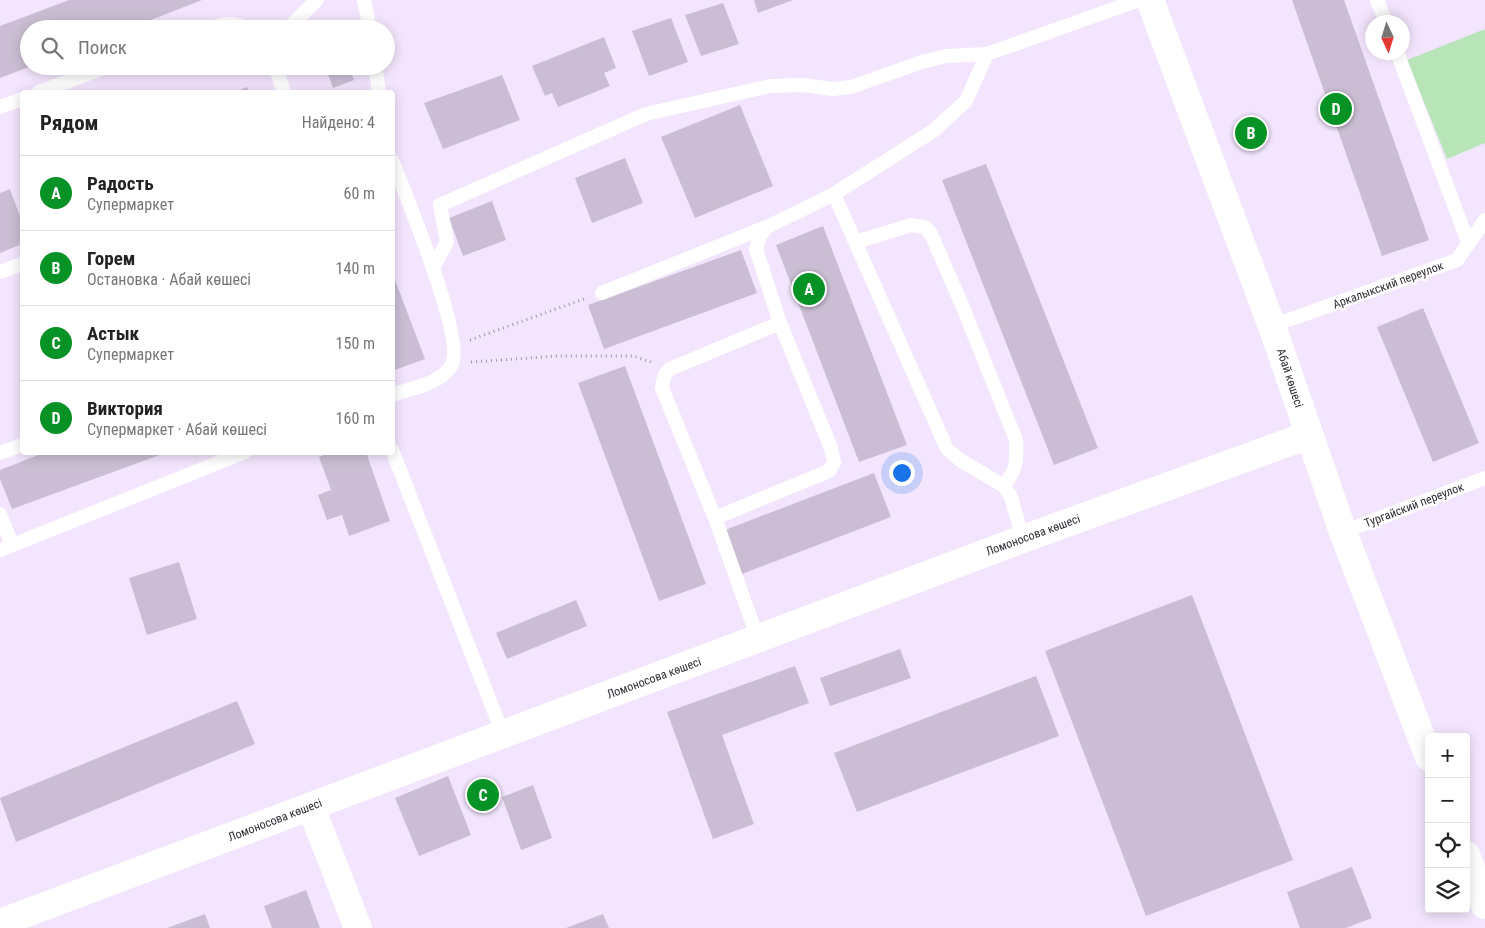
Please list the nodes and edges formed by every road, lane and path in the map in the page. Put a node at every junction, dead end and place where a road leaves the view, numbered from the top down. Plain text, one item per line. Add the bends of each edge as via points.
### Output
1 (317, 0) edge
2 (364, 0) edge
3 (1139, 0) edge
4 (1150, 0) edge
5 (1377, 0) edge
6 (1383, 15) edge
7 (296, 20) edge
8 (368, 20) edge
9 (987, 54) junction
10 (1400, 60) edge
11 (85, 75) edge
12 (278, 75) edge
13 (376, 75) edge
14 (44, 90) edge
15 (283, 90) edge
16 (379, 90) edge
17 (20, 100) edge
18 (0, 107) edge
19 (395, 168) edge
20 (834, 194) junction
21 (1485, 220) edge
22 (767, 227) junction
23 (856, 242) junction
24 (1468, 242) junction
25 (20, 265) edge
26 (434, 266) junction
27 (0, 272) edge
28 (602, 293) joint
29 (780, 322) junction
30 (1272, 326) junction
31 (454, 345) junction
32 (453, 363) junction
33 (670, 369) junction
34 (395, 394) edge
35 (1309, 435) junction
36 (20, 446) edge
37 (0, 453) edge
38 (237, 455) edge
39 (394, 455) edge
40 (1485, 478) edge
41 (1004, 486) junction
42 (0, 514) edge
43 (715, 518) junction
44 (1343, 532) junction
45 (1023, 539) junction
46 (6, 547) edge
47 (758, 639) junction
48 (503, 734) junction
49 (1425, 747) edge
50 (310, 807) junction
51 (1470, 866) edge
52 (1485, 905) edge
53 (0, 922) edge
54 (358, 928) edge

1 - 7 lane
2 - 8 lane
3 - 9 lane
4 - 30 street, Абай көшесі
5 - 6 lane
9 - 20 lane via 966,101 933,132
9 - 26 lane via 946,56 851,87 770,86 646,114 440,205 446,242
10 - 24 lane
11 - 14 lane
12 - 15 lane
13 - 16 lane
17 - 18 lane
19 - 26 lane
20 - 22 lane
20 - 23 lane
21 - 24 lane, Аркалыкский переулок
22 - 28 lane
22 - 29 lane via 756,249
23 - 41 lane via 947,449
23 - 41 lane via 911,225 925,227 930,234 1016,440 1015,472
24 - 30 lane, Аркалыкский переулок via 1457,260
25 - 27 lane
26 - 31 lane
28 - 31 path
29 - 33 lane
29 - 43 lane via 834,462 829,471
30 - 35 street, Абай көшесі
31 - 32 lane
32 - 33 path via 558,356 633,356
32 - 34 lane via 442,377
33 - 43 lane via 664,376 662,388
35 - 44 street, Абай көшесі
35 - 45 street, Ломоносова көшесі
36 - 37 lane
38 - 46 lane
39 - 48 lane
40 - 44 lane, Тургайский переулок
41 - 45 lane via 1011,497
42 - 46 lane
43 - 47 lane
44 - 49 street, Абай көшесі
45 - 47 street, Ломоносова көшесі
47 - 48 street, Ломоносова көшесі
48 - 50 street, Ломоносова көшесі
50 - 53 street, Ломоносова көшесі
50 - 54 street
51 - 52 street

